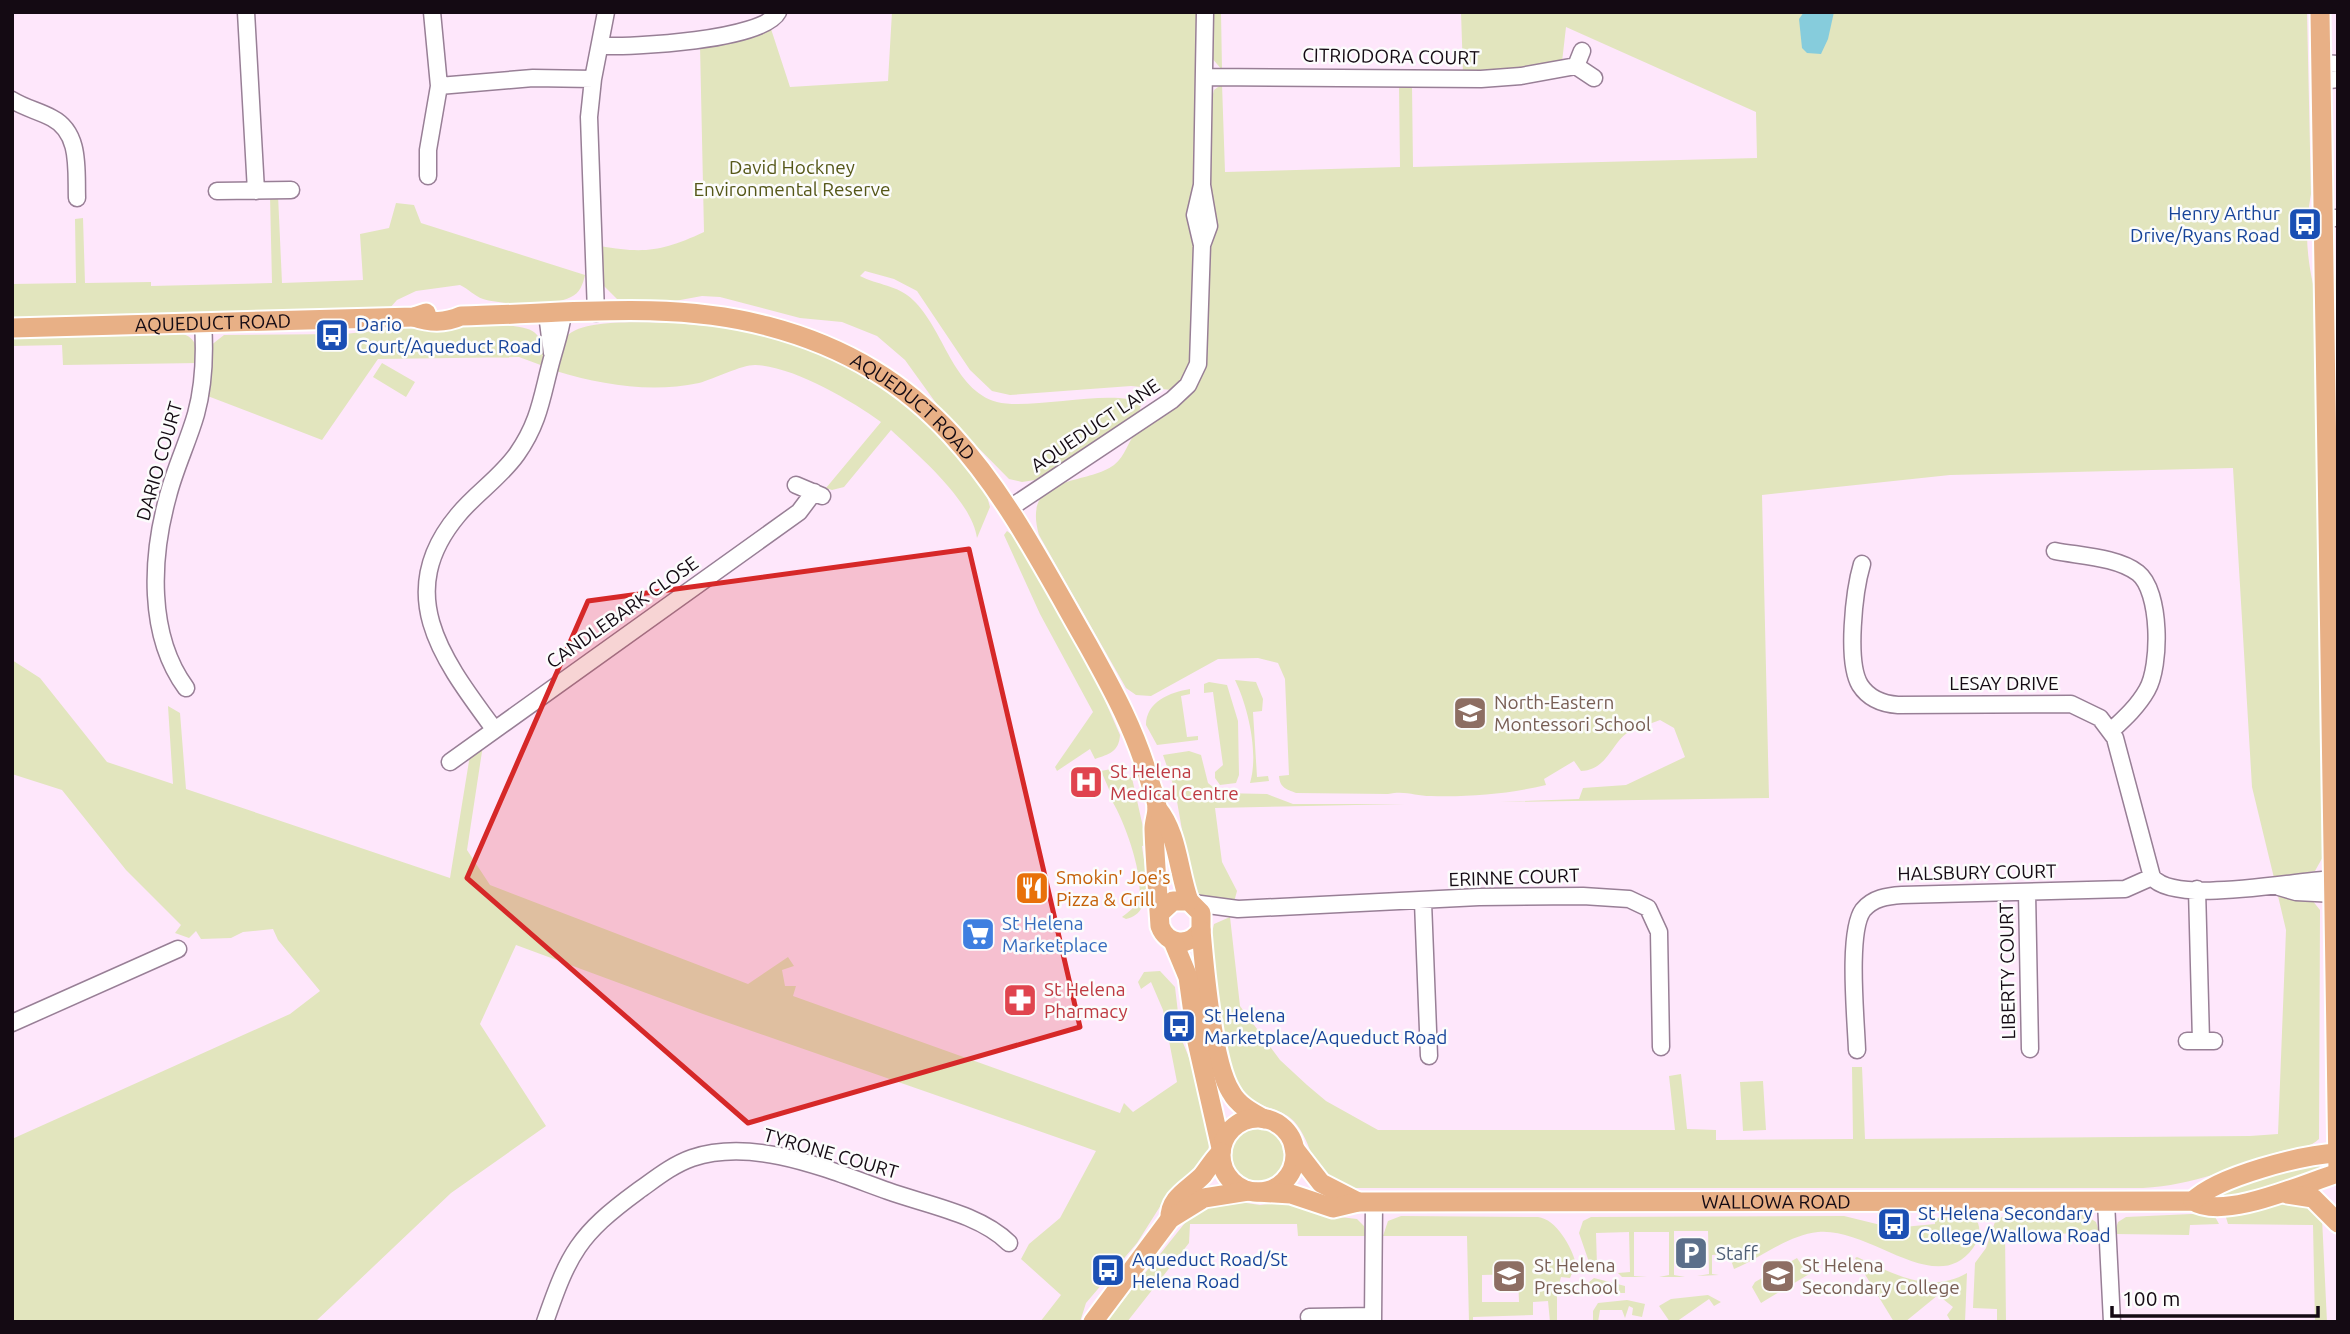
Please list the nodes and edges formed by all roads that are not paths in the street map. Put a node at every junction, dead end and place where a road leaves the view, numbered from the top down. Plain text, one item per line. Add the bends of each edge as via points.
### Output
1 (246, 12) edge
2 (432, 12) edge
3 (606, 12) edge
4 (778, 12) edge
5 (1205, 12) edge
6 (2320, 12) edge
7 (600, 46) junction
8 (2330, 72) edge
9 (1205, 77) junction
10 (1594, 78) dead end
11 (593, 79) junction
12 (439, 86) junction
13 (12, 100) edge
14 (427, 180) dead end
15 (291, 190) dead end
16 (217, 191) dead end
17 (256, 191) junction
18 (77, 198) dead end
19 (2331, 224) edge
20 (596, 313) junction
21 (555, 314) junction
22 (203, 323) junction
23 (12, 328) edge
24 (796, 485) dead end
25 (1010, 508) junction
26 (2055, 551) dead end
27 (1862, 564) dead end
28 (186, 688) dead end
29 (494, 729) junction
30 (2112, 730) junction
31 (450, 762) dead end
32 (1157, 808) junction
33 (2152, 877) junction
34 (2335, 886) junction
35 (2197, 889) junction
36 (2027, 892) junction
37 (1191, 902) junction
38 (1423, 902) junction
39 (1238, 909) junction
40 (1161, 912) junction
41 (1201, 928) junction
42 (1173, 941) junction
43 (178, 949) dead end
44 (12, 1023) edge
45 (2201, 1041) dead end
46 (1661, 1047) dead end
47 (2030, 1049) dead end
48 (1857, 1050) dead end
49 (1429, 1056) dead end
50 (1264, 1119) junction
51 (1294, 1148) junction
52 (1221, 1150) junction
53 (2337, 1153) edge
54 (2338, 1171) edge
55 (1253, 1192) junction
56 (2282, 1194) junction
57 (2193, 1200) junction
58 (1366, 1202) junction
59 (2106, 1202) junction
60 (1170, 1219) junction
61 (2338, 1223) edge
62 (1009, 1243) dead end
63 (1309, 1317) dead end
64 (1373, 1319) edge
65 (545, 1322) edge
66 (1093, 1322) edge
67 (2112, 1322) edge

1 - 17 street
2 - 12 street
3 - 7 street
4 - 7 street via 756,27 683,43 642,48
5 - 9 street, AQUEDUCT LANE
6 - 8 main road
7 - 11 street
8 - 19 main road
9 - 10 street, CITRIODORA COURT via 1481,79 1521,76 1579,59
9 - 25 street, AQUEDUCT LANE via 1202,185 1209,226 1202,245 1196,372 1172,400
11 - 12 street via 533,78
11 - 20 street via 589,117
12 - 14 street
13 - 18 street via 54,119 67,131 74,146
15 - 17 street
16 - 17 street
19 - 34 main road
20 - 21 main road, AQUEDUCT ROAD
20 - 25 main road, AQUEDUCT ROAD via 735,318 803,337 841,354 904,392 940,422 972,455
21 - 22 main road, AQUEDUCT ROAD via 461,316 448,311 414,317
21 - 29 street via 545,396 528,437 500,476 448,528 429,584 429,613 437,644
22 - 23 main road, AQUEDUCT ROAD
22 - 28 street, DARIO COURT via 200,393 168,495 157,574 164,646
24 - 29 street, CANDLEBARK CLOSE via 820,494
25 - 32 main road, AQUEDUCT ROAD via 1121,705
26 - 30 street via 2129,568 2143,578 2151,592 2154,674 2140,702
27 - 30 street, LESAY DRIVE via 1853,602 1854,665 1861,686 1873,699 1898,705 2058,702 2092,713
29 - 31 street, CANDLEBARK CLOSE
30 - 33 street
32 - 37 main road, AQUEDUCT ROAD via 1171,831
32 - 40 main road, AQUEDUCT ROAD via 1154,834
33 - 35 street via 2169,889
33 - 36 street, HALSBURY COURT via 2125,889
34 - 35 street via 2296,882 2279,887
34 - 53 main road
35 - 45 street
36 - 47 street, LIBERTY COURT
36 - 48 street, HALSBURY COURT via 1902,895 1871,903 1859,917 1854,937
37 - 39 street, ERINNE COURT
37 - 40 main road via 1173,901
37 - 41 main road via 1201,913
38 - 39 street, ERINNE COURT
38 - 46 street, ERINNE COURT via 1609,896 1641,903 1652,914 1659,932
38 - 49 street
39 - 41 street, ERINNE COURT
40 - 42 main road via 1162,932
41 - 42 main road via 1186,942
41 - 50 main road via 1225,1080 1238,1101
42 - 52 main road via 1188,977
43 - 44 street
50 - 51 main road via 1286,1131
50 - 52 main road via 1240,1123 1227,1134
51 - 55 main road via 1289,1176 1272,1190
51 - 58 main road, WALLOWA ROAD via 1321,1183
52 - 55 main road via 1229,1178
52 - 60 main road via 1201,1177 1178,1196
53 - 54 main road
53 - 57 main road, WALLOWA ROAD via 2270,1165 2202,1192
54 - 56 main road, WALLOWA ROAD
55 - 58 main road, WALLOWA ROAD via 1291,1194 1333,1208
55 - 60 main road via 1204,1198
56 - 57 main road, WALLOWA ROAD via 2216,1205
56 - 61 main road via 2313,1198
57 - 59 main road, WALLOWA ROAD
58 - 59 main road, WALLOWA ROAD
58 - 64 street
59 - 67 street
60 - 66 main road
62 - 65 street, TYRONE COURT via 986,1226 830,1171 763,1154 719,1152 676,1165 592,1226 568,1259
63 - 64 street

